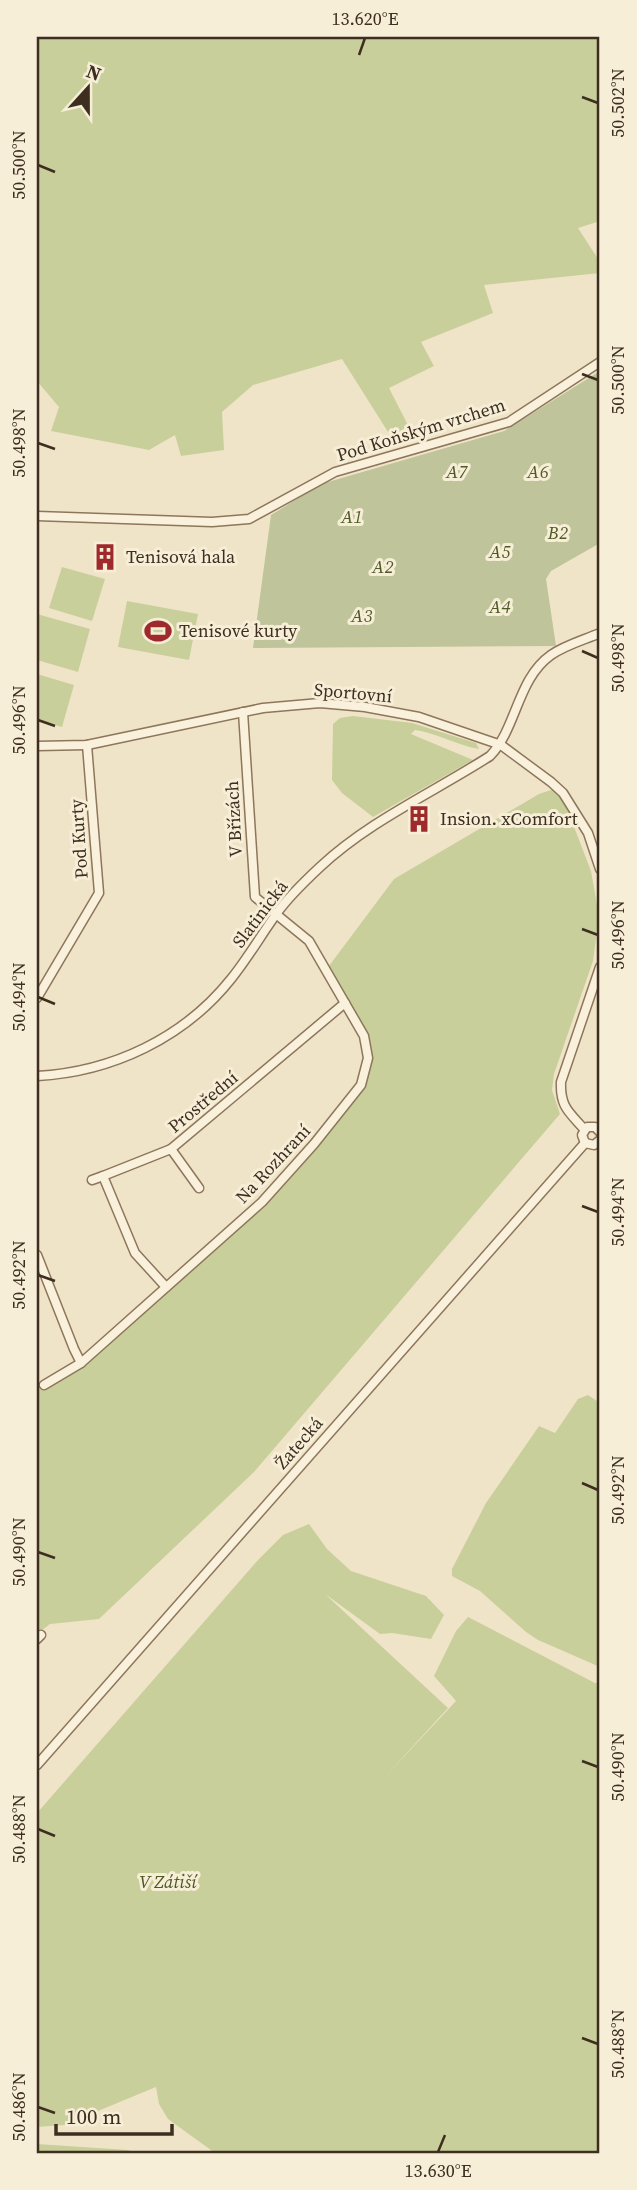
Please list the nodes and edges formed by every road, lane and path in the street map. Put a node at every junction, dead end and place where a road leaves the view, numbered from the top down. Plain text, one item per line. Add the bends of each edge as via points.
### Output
1 (600, 362) edge
2 (37, 516) edge
3 (600, 633) edge
4 (243, 712) junction
5 (88, 745) junction
6 (501, 745) junction
7 (37, 746) edge
8 (600, 869) edge
9 (276, 914) junction
10 (600, 967) edge
11 (37, 998) edge
12 (345, 1003) junction
13 (37, 1076) edge
14 (584, 1129) junction
15 (599, 1129) edge
16 (600, 1142) edge
17 (585, 1143) junction
18 (171, 1149) junction
19 (103, 1176) junction
20 (92, 1180) dead end
21 (200, 1188) dead end
22 (37, 1255) edge
23 (166, 1287) junction
24 (81, 1363) junction
25 (44, 1385) dead end
26 (37, 1765) edge

1 - 2 street, Pod Koňským vrchem via 509,422 335,472 249,519 212,522
3 - 6 street via 550,656 535,670
4 - 5 street, Sportovní
4 - 6 street, Sportovní via 320,703 365,707 419,717
4 - 9 street, V Břízách via 254,888 260,902
5 - 7 street, Sportovní
5 - 11 street, Pod Kurty via 99,893
6 - 8 street, Sportovní via 563,793 588,833
6 - 9 street, Slatinická via 338,851
9 - 12 street, Na Rozhraní via 309,941
9 - 13 street, Slatinická via 230,981 174,1031 133,1055 103,1065
10 - 14 street via 561,1082 564,1107
12 - 18 street, Prostřední
12 - 23 street, Na Rozhraní via 364,1036 368,1058 356,1093 261,1202
14 - 15 street
14 - 17 street
16 - 17 street
17 - 26 street, Žatecká
18 - 19 street, Prostřední
18 - 21 street
19 - 20 street, Prostřední
19 - 23 street via 135,1254
22 - 24 street
23 - 24 street, Na Rozhraní
24 - 25 street, Na Rozhraní

